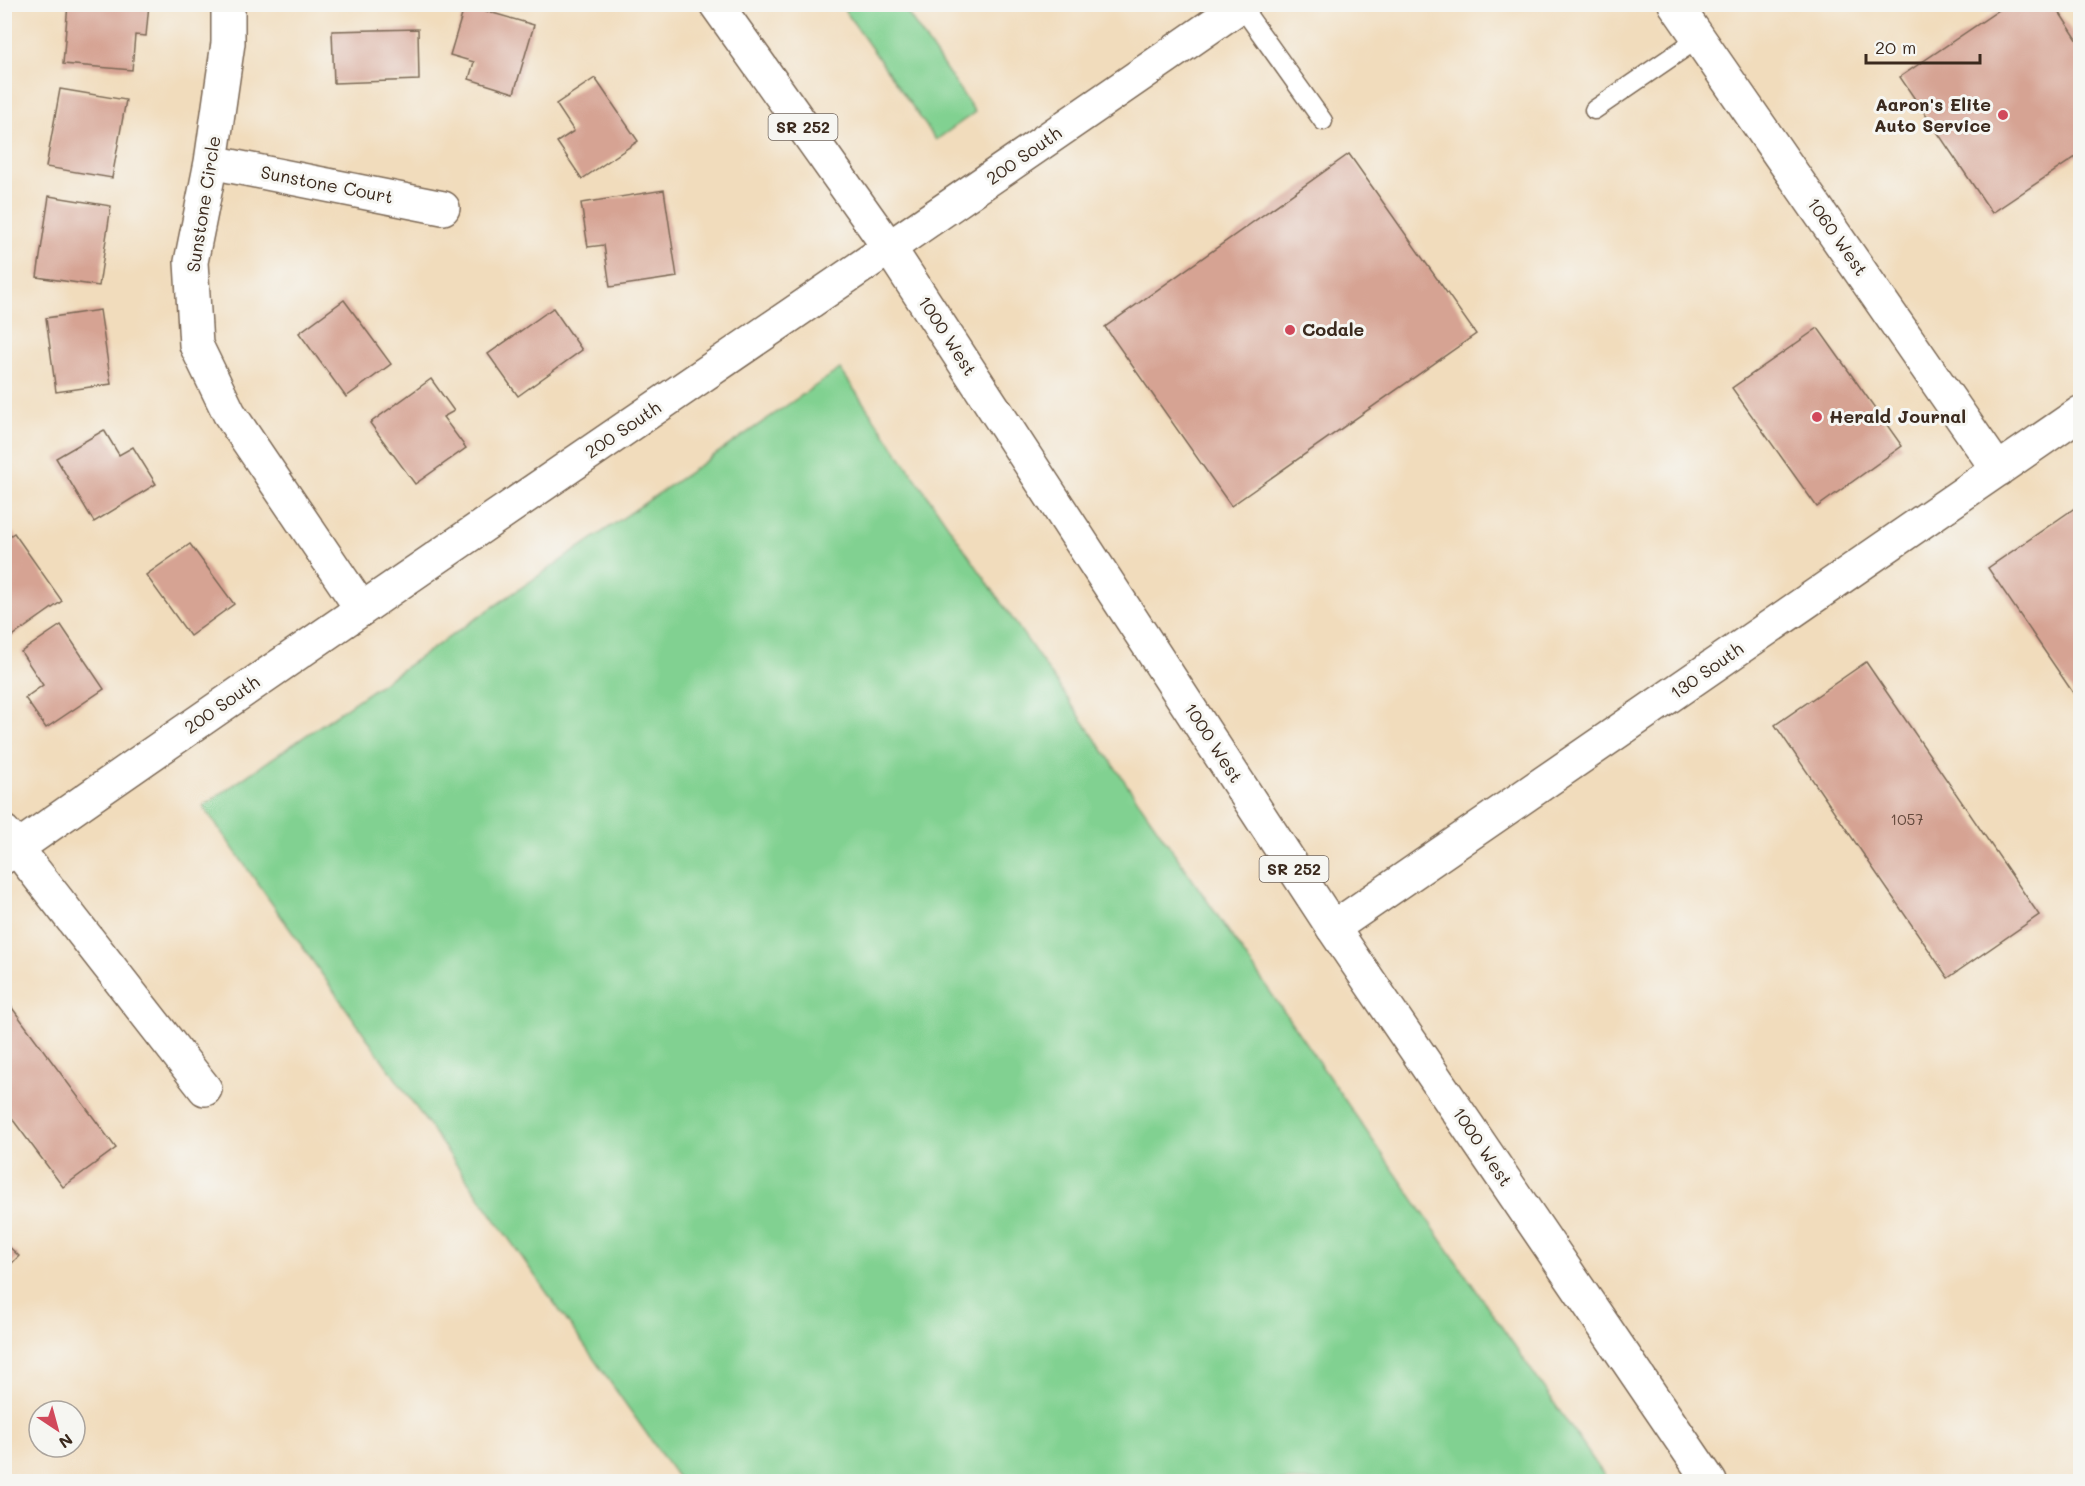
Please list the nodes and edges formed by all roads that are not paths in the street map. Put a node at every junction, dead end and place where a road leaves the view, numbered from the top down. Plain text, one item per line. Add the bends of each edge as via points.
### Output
1 (228, 4) edge
2 (716, 4) edge
3 (1676, 4) edge
4 (1242, 5) edge
5 (1699, 38) junction
6 (1594, 110) dead end
7 (1323, 121) dead end
8 (211, 162) junction
9 (443, 208) dead end
10 (890, 249) junction
11 (2080, 413) edge
12 (1998, 470) junction
13 (361, 608) junction
14 (8, 846) edge
15 (1333, 928) junction
16 (205, 1089) dead end
17 (1710, 1482) edge

1 - 8 street, Sunstone Circle via 228,43
2 - 10 street, 1000 West / SR 252
3 - 5 street, 1060 West
4 - 7 lane
4 - 10 street, 200 South
5 - 6 lane
5 - 12 street, 1060 West
8 - 9 street, Sunstone Court
8 - 13 street, Sunstone Circle via 191,262 196,345 229,413
10 - 13 street, 200 South
10 - 15 street, 1000 West / SR 252
11 - 12 street, 130 South
12 - 15 street, 130 South
13 - 14 street, 200 South
14 - 16 street
15 - 17 street, 1000 West / SR 252

